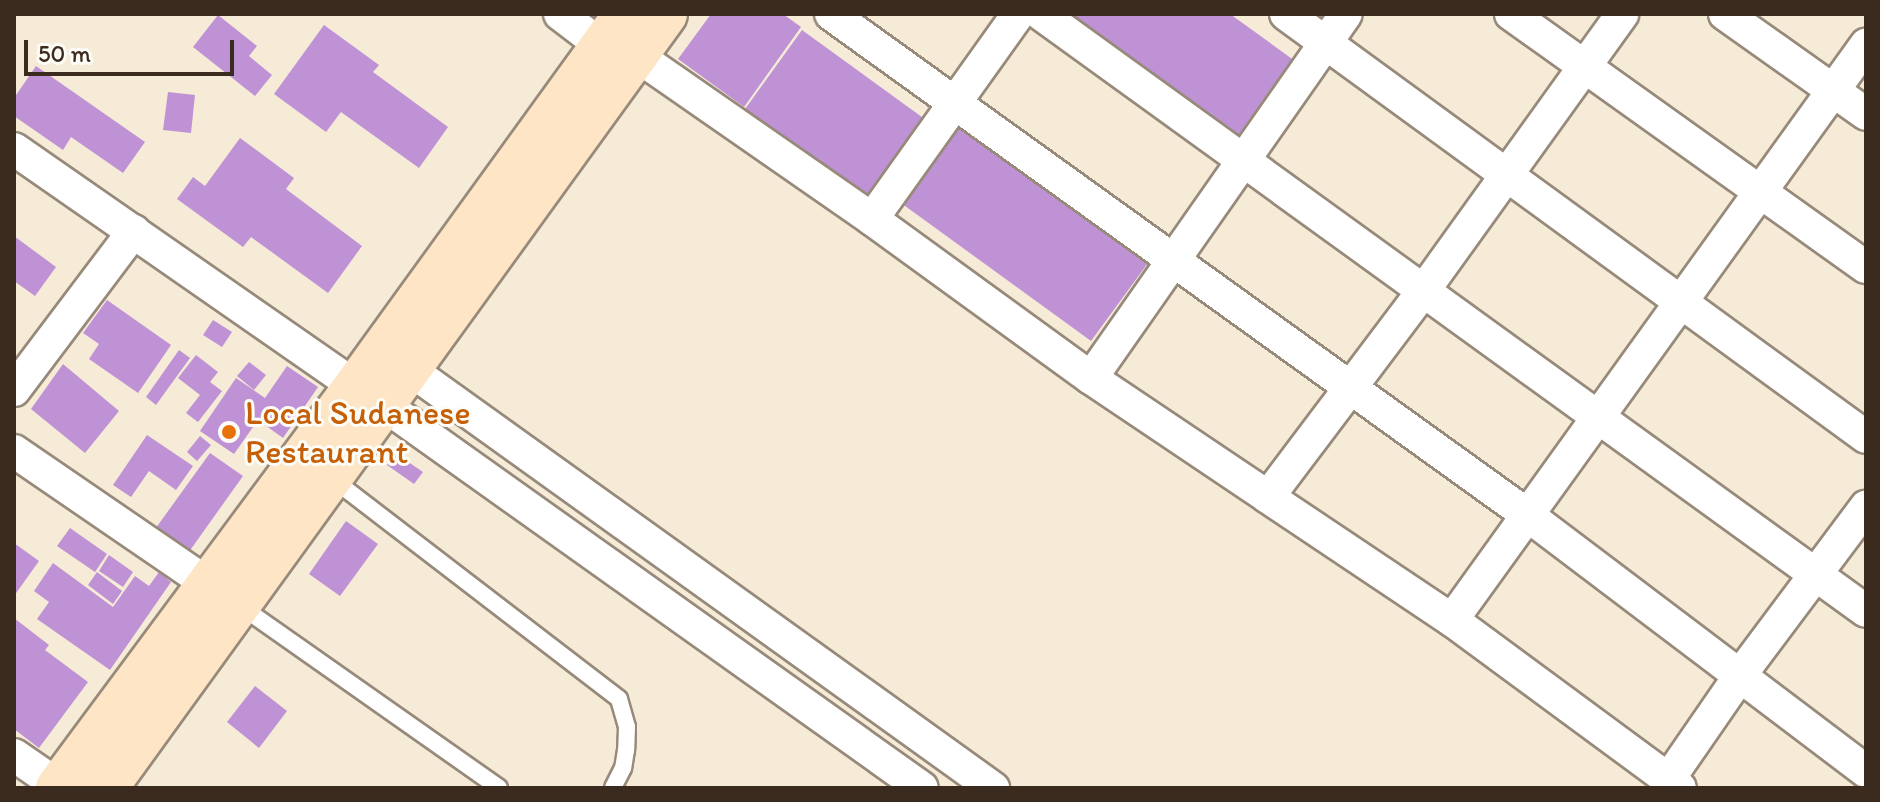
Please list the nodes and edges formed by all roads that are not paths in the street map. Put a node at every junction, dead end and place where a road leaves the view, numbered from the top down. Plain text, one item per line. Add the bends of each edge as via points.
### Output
1 (560, 14) edge
2 (665, 14) edge
3 (831, 14) edge
4 (1018, 14) edge
5 (1041, 14) edge
6 (1286, 14) edge
7 (1346, 14) edge
8 (1511, 14) edge
9 (1622, 14) edge
10 (1725, 14) edge
11 (621, 39) edge
12 (1326, 41) junction
13 (1866, 45) edge
14 (1584, 66) junction
15 (1834, 91) junction
16 (953, 103) junction
17 (1866, 114) edge
18 (14, 149) edge
19 (1243, 162) junction
20 (1504, 174) junction
21 (1760, 194) junction
22 (872, 219) junction
23 (134, 231) junction
24 (1174, 262) junction
25 (1866, 267) edge
26 (1424, 290) junction
27 (1682, 299) junction
28 (409, 369) junction
29 (1091, 378) junction
30 (1352, 387) junction
31 (14, 390) edge
32 (370, 396) junction
33 (1597, 414) junction
34 (1866, 437) edge
35 (14, 451) edge
36 (317, 467) junction
37 (1268, 497) junction
38 (1866, 507) edge
39 (1526, 514) junction
40 (1819, 575) junction
41 (223, 594) junction
42 (1866, 611) edge
43 (1452, 620) junction
44 (816, 661) junction
45 (1741, 674) junction
46 (792, 695) junction
47 (14, 755) edge
48 (1866, 771) edge
49 (1674, 784) edge
50 (58, 787) edge
51 (105, 788) edge
52 (499, 788) edge
53 (613, 788) edge
54 (922, 788) edge
55 (993, 788) edge

1 - 11 street
2 - 11 street
3 - 16 street
4 - 16 street
5 - 19 street
6 - 12 street
7 - 12 street
8 - 14 street
9 - 14 street
10 - 15 street
11 - 22 street
11 - 28 street
11 - 32 street
12 - 19 street
12 - 20 street
13 - 15 street
14 - 20 street
14 - 21 street
15 - 17 street
15 - 21 street
16 - 22 street
16 - 24 street
18 - 23 street
19 - 24 street
19 - 26 street
20 - 26 street
20 - 27 street
21 - 25 street
21 - 27 street
22 - 29 street
23 - 31 street
23 - 32 street
24 - 29 street
24 - 30 street
26 - 30 street
26 - 33 street
27 - 33 street
27 - 34 street
28 - 32 street
28 - 44 street
29 - 37 street
30 - 37 street
30 - 39 street
32 - 36 street
32 - 46 street
33 - 39 street
33 - 40 street
35 - 41 street
36 - 41 street
36 - 53 lane via 619,699 627,727 626,750
37 - 43 street
38 - 40 street
39 - 43 street
39 - 45 street
40 - 42 street
40 - 45 street
41 - 50 street
41 - 51 street
41 - 52 lane
43 - 49 street
44 - 46 street
44 - 55 street
45 - 48 street
45 - 49 street
46 - 54 street
47 - 50 street

